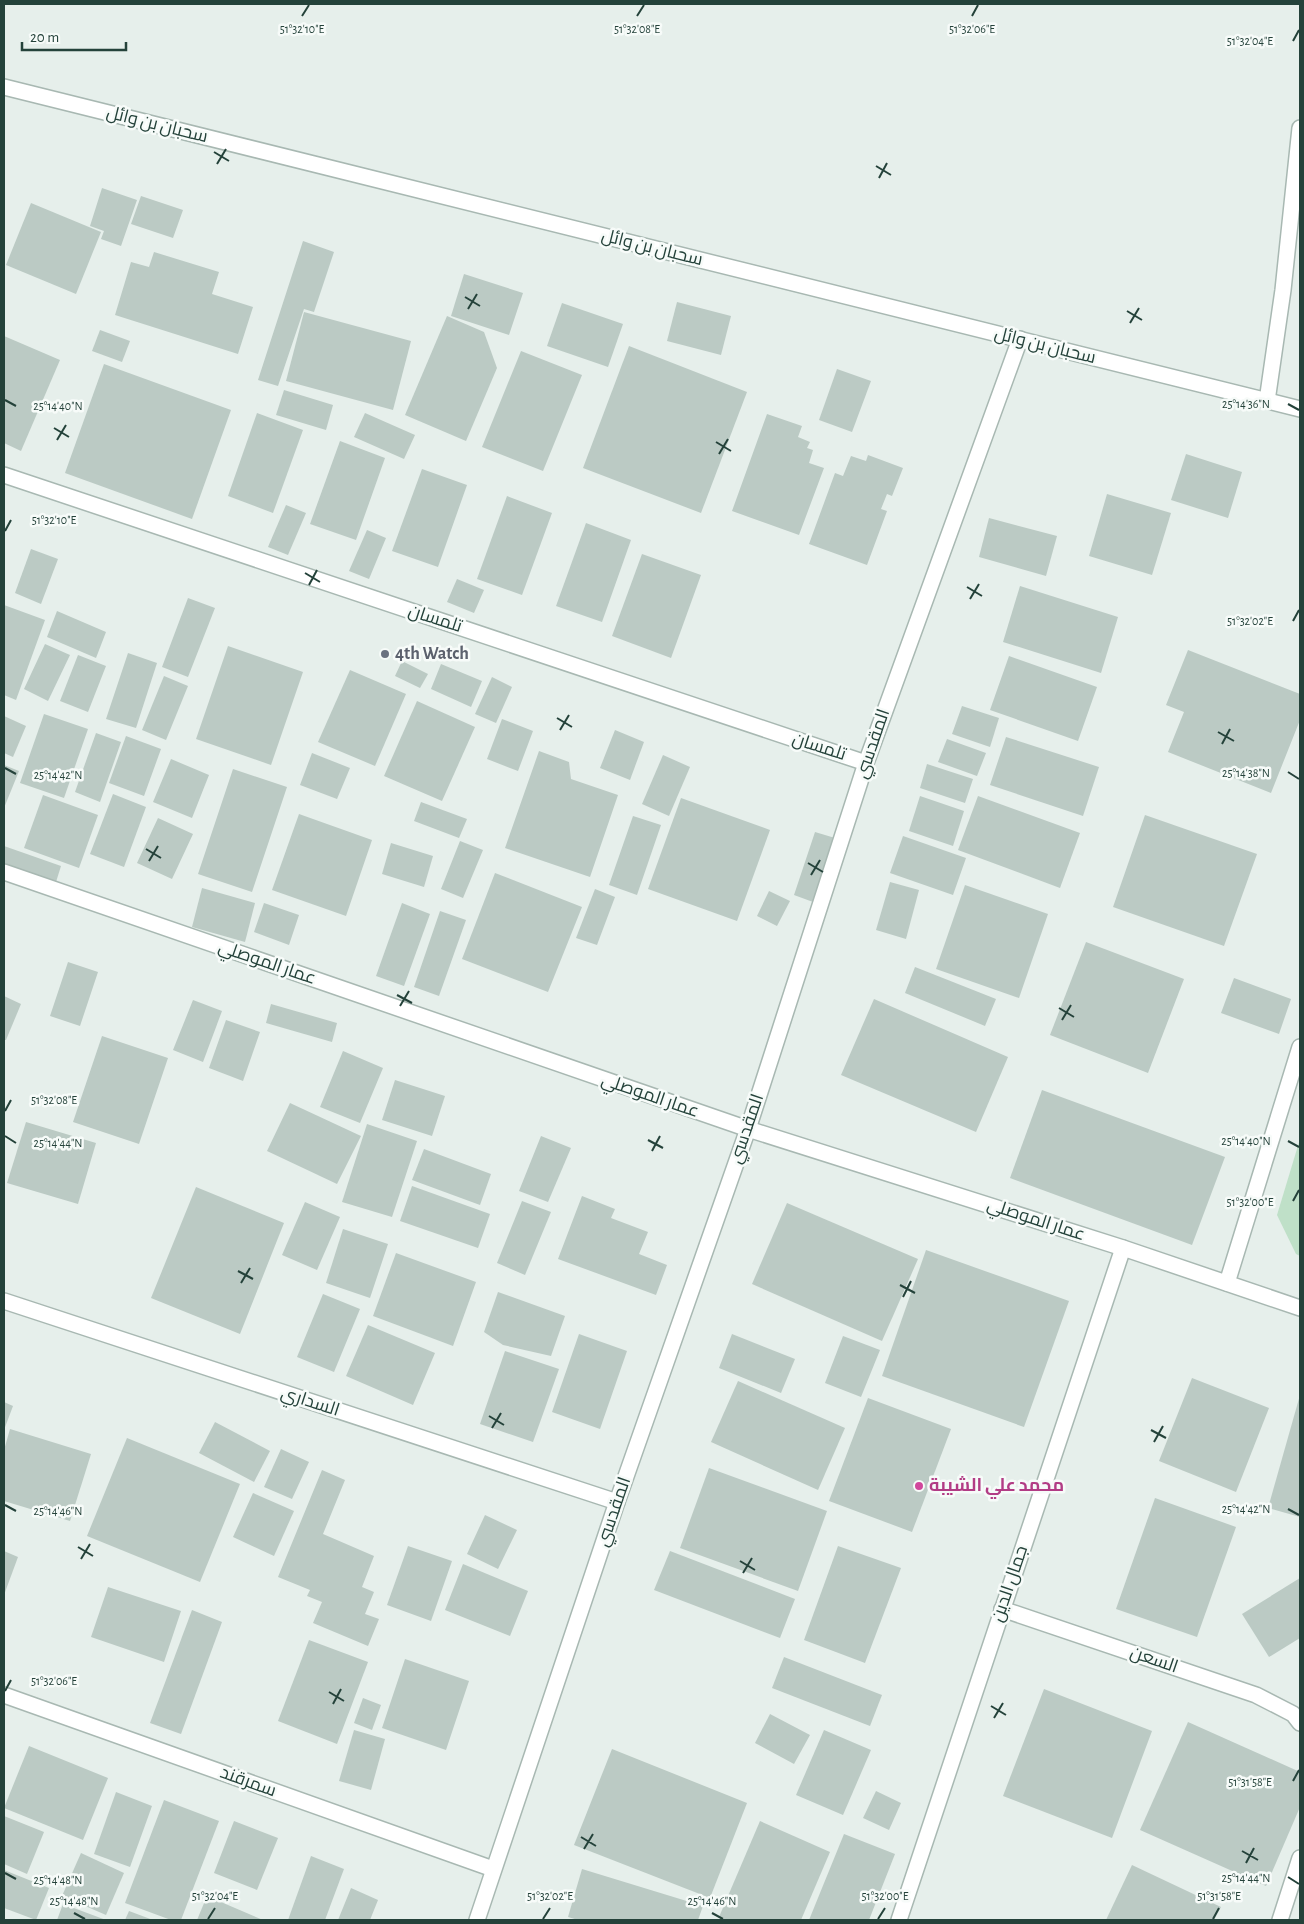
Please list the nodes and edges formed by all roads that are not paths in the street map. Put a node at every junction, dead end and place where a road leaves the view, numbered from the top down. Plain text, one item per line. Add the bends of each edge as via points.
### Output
1 (4, 87) edge
2 (1300, 128) edge
3 (1020, 339) junction
4 (1267, 401) junction
5 (1300, 409) edge
6 (4, 475) edge
7 (866, 763) junction
8 (4, 872) edge
9 (1300, 1048) edge
10 (748, 1129) junction
11 (1123, 1248) junction
12 (1227, 1283) junction
13 (4, 1301) edge
14 (1300, 1308) edge
15 (617, 1502) junction
16 (1002, 1609) junction
17 (4, 1695) edge
18 (1300, 1723) edge
19 (1300, 1858) edge
20 (493, 1869) junction
21 (477, 1920) edge
22 (899, 1920) edge
23 (1280, 1920) edge

1 - 3 street, سحبان بن وائل
2 - 4 street via 1283,290
3 - 4 street, سحبان بن وائل
3 - 7 street, المقدسي
4 - 5 street, سحبان بن وائل
6 - 7 street, تلمسان
7 - 10 street, المقدسي
8 - 10 street, عمار الموصلي
9 - 12 street
10 - 11 street, عمار الموصلي
10 - 15 street, المقدسي
11 - 12 street, عمار الموصلي
11 - 16 street, جمال الدين
12 - 14 street, عمار الموصلي
13 - 15 street, السداري
15 - 20 street, المقدسي
16 - 18 street, السعن via 1256,1694 1293,1714
16 - 22 street, جمال الدين
17 - 20 street, سمرقند
19 - 23 street
20 - 21 street, المقدسي

